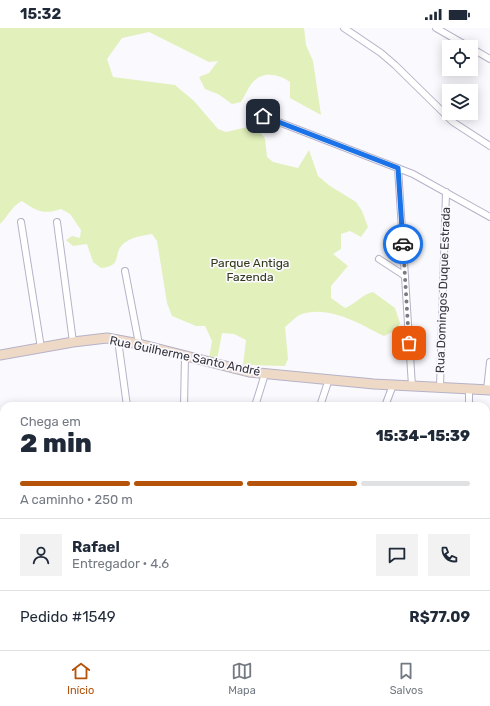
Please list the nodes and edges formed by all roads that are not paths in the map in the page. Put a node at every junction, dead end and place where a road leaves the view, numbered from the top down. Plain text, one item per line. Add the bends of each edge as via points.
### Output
1 (344, 28) edge
2 (436, 28) edge
3 (456, 40) edge
4 (478, 52) edge
5 (490, 59) edge
6 (263, 116) dead end
7 (489, 144) edge
8 (398, 168) junction
9 (446, 192) junction
10 (490, 217) edge
11 (21, 222) dead end
12 (57, 222) dead end
13 (379, 259) dead end
14 (125, 271) dead end
15 (405, 276) junction
16 (118, 340) junction
17 (73, 342) junction
18 (139, 344) junction
19 (41, 348) junction
20 (0, 355) edge
21 (185, 356) junction
22 (490, 362) edge
23 (265, 374) junction
24 (329, 379) junction
25 (393, 385) junction
26 (412, 386) junction
27 (440, 387) junction
28 (469, 389) junction
29 (489, 390) edge
30 (126, 402) edge
31 (184, 402) edge
32 (256, 402) edge
33 (321, 402) edge
34 (387, 402) edge
35 (469, 402) edge

1 - 7 street via 395,65 453,122
2 - 3 street
4 - 5 street
6 - 8 street
8 - 9 street
8 - 15 street
9 - 10 street
9 - 27 street, Rua Domingos Duque Estrada
11 - 19 street
12 - 17 street
13 - 15 street
14 - 18 street
15 - 26 street
16 - 17 street, Rua Guilherme Santo André
16 - 18 street, Rua Guilherme Santo André
16 - 30 street
17 - 19 street, Rua Guilherme Santo André
18 - 21 street, Rua Guilherme Santo André
19 - 20 street, Rua Guilherme Santo André
21 - 23 street, Rua Guilherme Santo André via 242,371
21 - 31 street
22 - 29 street
23 - 24 street, Rua Guilherme Santo André
23 - 32 street
24 - 25 street, Rua Guilherme Santo André
24 - 33 street
25 - 26 street, Rua Guilherme Santo André
25 - 34 street
26 - 27 street, Rua Guilherme Santo André
27 - 28 street, Rua Guilherme Santo André
28 - 29 street, Rua Guilherme Santo André
28 - 35 street

